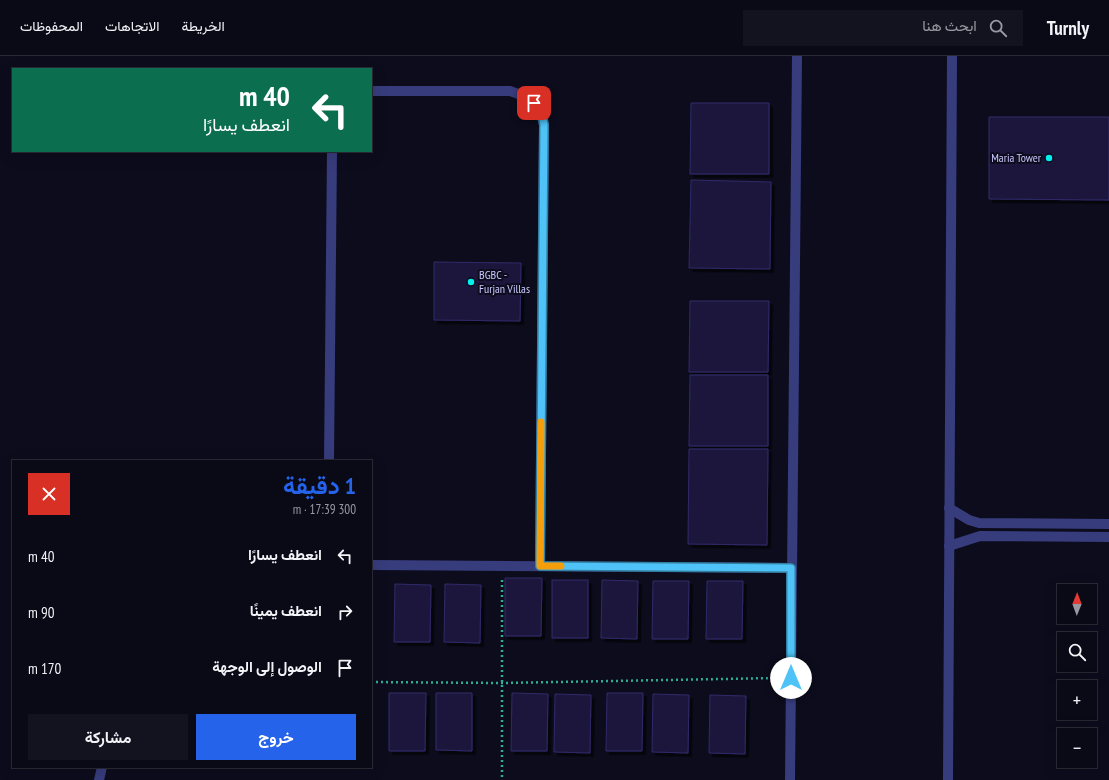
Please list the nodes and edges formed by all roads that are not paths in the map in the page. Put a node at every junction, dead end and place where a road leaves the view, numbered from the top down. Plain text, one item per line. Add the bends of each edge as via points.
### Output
1 (797, 56) edge
2 (952, 56) edge
3 (372, 91) edge
4 (332, 152) edge
5 (330, 460) edge
6 (949, 508) junction
7 (1109, 524) edge
8 (1109, 537) edge
9 (949, 546) junction
10 (372, 565) edge
11 (540, 566) junction
12 (791, 568) junction
13 (102, 768) edge
14 (99, 780) edge
15 (790, 780) edge
16 (948, 780) edge

1 - 12 street
2 - 6 street
3 - 11 street via 510,91 528,99 542,114 544,125
4 - 5 street
6 - 7 street via 979,523
6 - 9 street
8 - 9 street via 980,536
9 - 16 street
10 - 11 street
11 - 12 street
12 - 15 street
13 - 14 street

